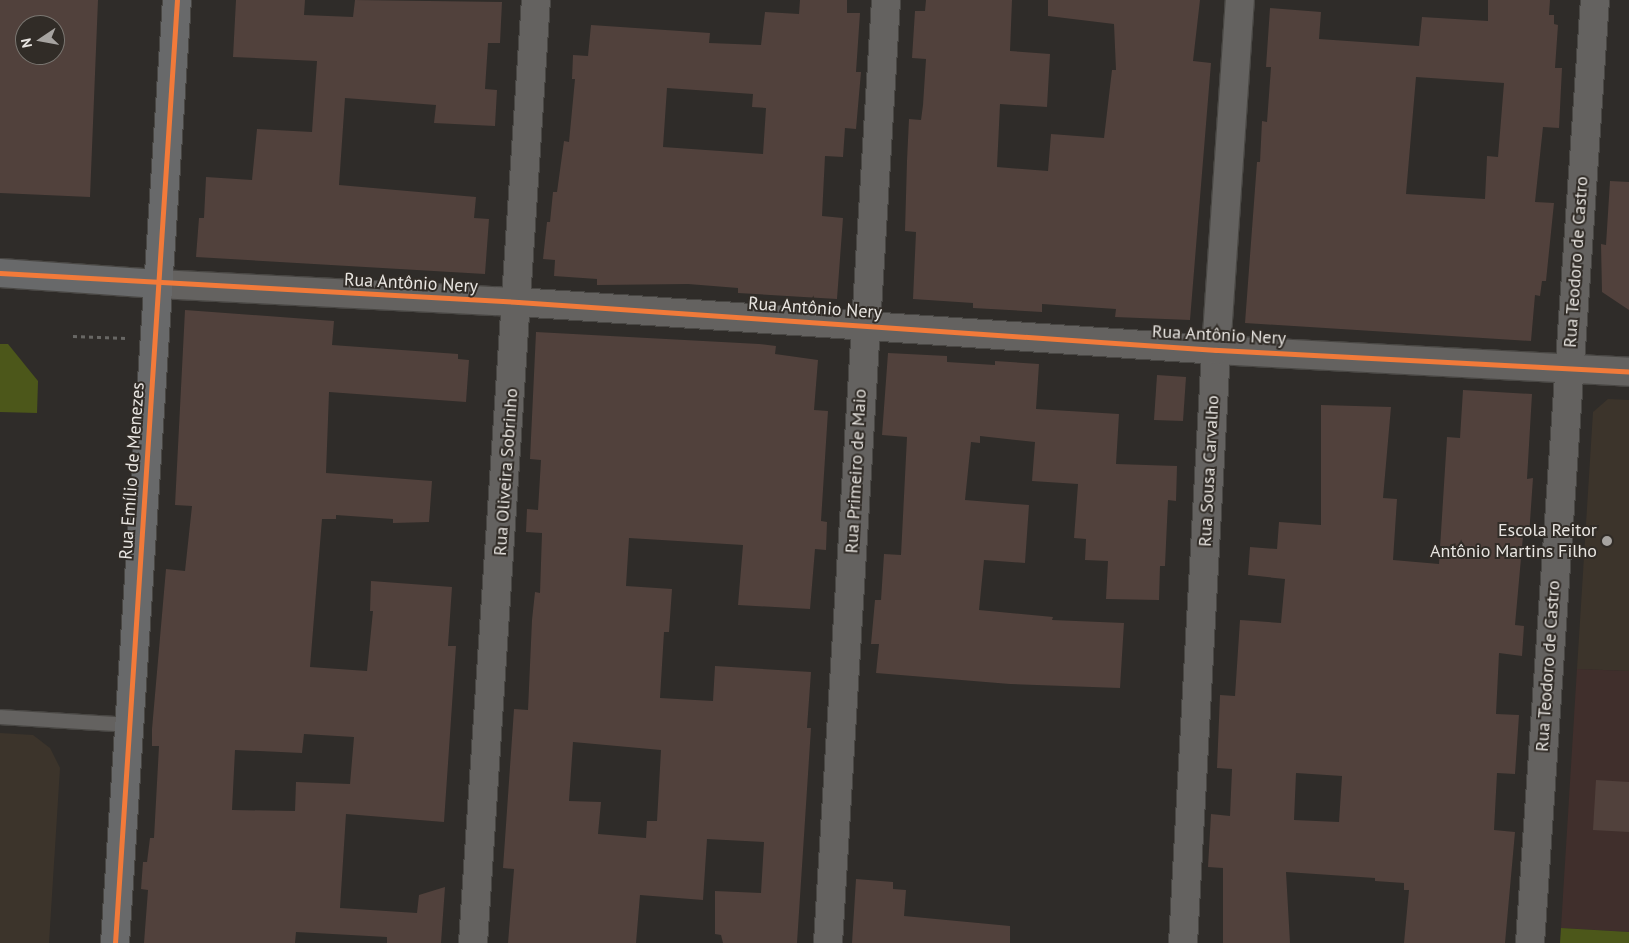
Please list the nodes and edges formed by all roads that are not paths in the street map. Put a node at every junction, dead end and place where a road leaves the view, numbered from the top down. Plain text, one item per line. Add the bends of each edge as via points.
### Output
1 (177, 0) edge
2 (536, 0) edge
3 (886, 0) edge
4 (1240, 0) edge
5 (1595, 0) edge
6 (0, 273) edge
7 (158, 284) junction
8 (518, 302) junction
9 (864, 325) junction
10 (1216, 350) junction
11 (1568, 368) junction
12 (1629, 372) edge
13 (0, 717) edge
14 (129, 725) junction
15 (115, 943) edge
16 (473, 943) edge
17 (828, 943) edge
18 (1183, 943) edge
19 (1530, 943) edge

1 - 7 street, Rua Emílio de Menezes
2 - 8 street, Rua Oliveira Sobrinho
3 - 9 street, Rua Primeiro de Maio
4 - 10 street, Rua Sousa Carvalho
5 - 11 street, Rua Teodoro de Castro
6 - 7 street, Rua Antônio Nery
7 - 8 street, Rua Antônio Nery
7 - 14 street, Rua Emílio de Menezes
8 - 9 street, Rua Antônio Nery
8 - 16 street, Rua Oliveira Sobrinho
9 - 10 street, Rua Antônio Nery
9 - 17 street, Rua Primeiro de Maio
10 - 11 street, Rua Antônio Nery
10 - 18 street, Rua Sousa Carvalho
11 - 12 street, Rua Antônio Nery
11 - 19 street, Rua Teodoro de Castro
13 - 14 lane
14 - 15 street, Rua Emílio de Menezes

